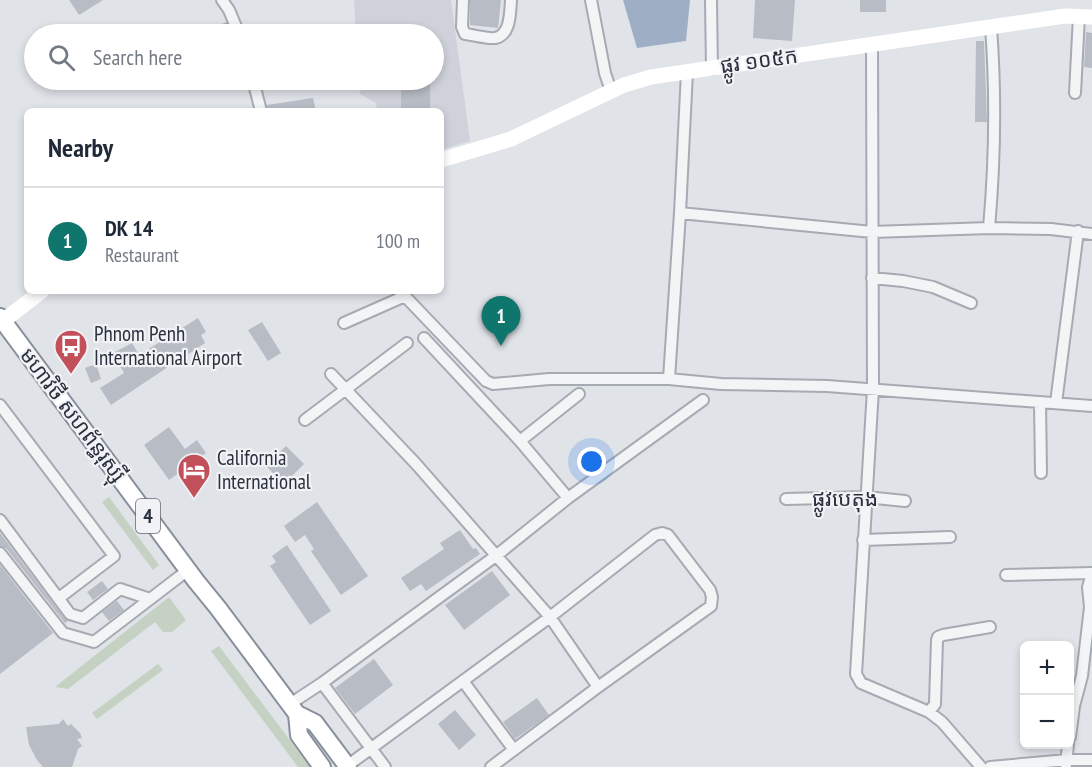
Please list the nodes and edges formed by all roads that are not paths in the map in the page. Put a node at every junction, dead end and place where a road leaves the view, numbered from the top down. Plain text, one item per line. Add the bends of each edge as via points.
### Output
1 (222, 0) edge
2 (463, 0) edge
3 (511, 0) edge
4 (591, 0) edge
5 (711, 0) edge
6 (1086, 16) edge
7 (234, 24) edge
8 (991, 27) junction
9 (872, 45) junction
10 (712, 69) junction
11 (687, 72) junction
12 (256, 90) edge
13 (611, 91) junction
14 (1075, 93) dead end
15 (260, 108) edge
16 (444, 159) edge
17 (680, 213) junction
18 (989, 228) junction
19 (1078, 231) junction
20 (872, 232) junction
21 (1092, 234) edge
22 (872, 278) junction
23 (38, 294) edge
24 (400, 294) edge
25 (403, 294) edge
26 (971, 303) dead end
27 (1, 319) edge
28 (344, 323) dead end
29 (424, 338) dead end
30 (407, 343) dead end
31 (331, 374) dead end
32 (669, 379) junction
33 (873, 389) junction
34 (345, 390) junction
35 (579, 394) dead end
36 (703, 400) dead end
37 (1040, 402) junction
38 (1056, 403) junction
39 (0, 405) edge
40 (1092, 406) edge
41 (305, 420) dead end
42 (520, 441) junction
43 (1041, 473) dead end
44 (866, 497) junction
45 (568, 498) junction
46 (786, 499) dead end
47 (905, 501) dead end
48 (0, 520) edge
49 (950, 537) dead end
50 (863, 540) junction
51 (0, 553) edge
52 (497, 555) junction
53 (188, 570) junction
54 (1092, 573) edge
55 (1006, 575) dead end
56 (59, 598) junction
57 (150, 599) junction
58 (550, 617) junction
59 (990, 627) dead end
60 (463, 681) junction
61 (322, 683) junction
62 (598, 687) junction
63 (1074, 706) edge
64 (294, 709) junction
65 (930, 712) junction
66 (371, 748) junction
67 (1068, 749) edge
68 (514, 750) junction
69 (1092, 760) edge
70 (1066, 764) edge
71 (347, 766) edge
72 (322, 767) edge
73 (385, 767) edge
74 (491, 767) edge
75 (981, 767) edge
76 (990, 767) edge

1 - 7 street
2 - 3 street via 465,34 495,38 503,34 509,23
4 - 13 street
5 - 10 street
6 - 8 main road, ផ្លូវ ១០៥ក
6 - 14 street
8 - 9 main road, ផ្លូវ ១០៥ក
8 - 18 street via 995,127
9 - 10 main road, ផ្លូវ ១០៥ក
9 - 20 street
10 - 11 main road, ផ្លូវ ១០៥ក
11 - 13 main road, ផ្លូវ ១០៥ក via 651,77
11 - 17 street
12 - 15 street
13 - 16 main road, ផ្លូវ ១០៥ក via 511,139
17 - 20 street
17 - 32 street
18 - 19 street
18 - 20 street
19 - 21 street
19 - 38 street
20 - 22 street
22 - 26 street via 933,287
22 - 33 street
23 - 27 main road
24 - 28 street
25 - 32 street via 493,384 560,379
27 - 53 highway, មហាវិថី សហព័ន្ធរុស្ស៊ី / 4
29 - 42 street
30 - 34 street
31 - 34 street
32 - 33 street
33 - 37 street
33 - 44 street
34 - 41 street
34 - 52 street
35 - 42 street
36 - 45 street
37 - 38 street
37 - 43 street
38 - 40 street
39 - 56 street via 114,556
42 - 45 street
44 - 46 street, ផ្លូវបេតុង
44 - 47 street, ផ្លូវបេតុង
44 - 50 street
45 - 52 street
48 - 56 street
49 - 50 street
50 - 65 street via 858,679
51 - 57 street via 63,633 94,642
52 - 58 street
52 - 61 street
53 - 57 street
53 - 64 highway, មហាវិថី សហព័ន្ធរុស្ស៊ី / 4
54 - 55 street
54 - 63 street via 1082,676
56 - 57 street via 70,614 83,618 120,589
58 - 60 street
58 - 62 street
58 - 62 street via 655,535 663,533 710,590 711,606
59 - 65 street via 938,637 935,704
60 - 66 street
60 - 68 street
61 - 64 street via 304,694
61 - 66 street
62 - 68 street
64 - 71 highway, មហាវិថី សហព័ន្ធរុស្ស៊ី / 4 via 315,723
64 - 72 highway, មហាវិថី សហព័ន្ធរុស្ស៊ី / 4 via 299,735
65 - 75 street
66 - 71 street
66 - 73 street
67 - 70 street
68 - 74 street
69 - 70 street
70 - 76 street

